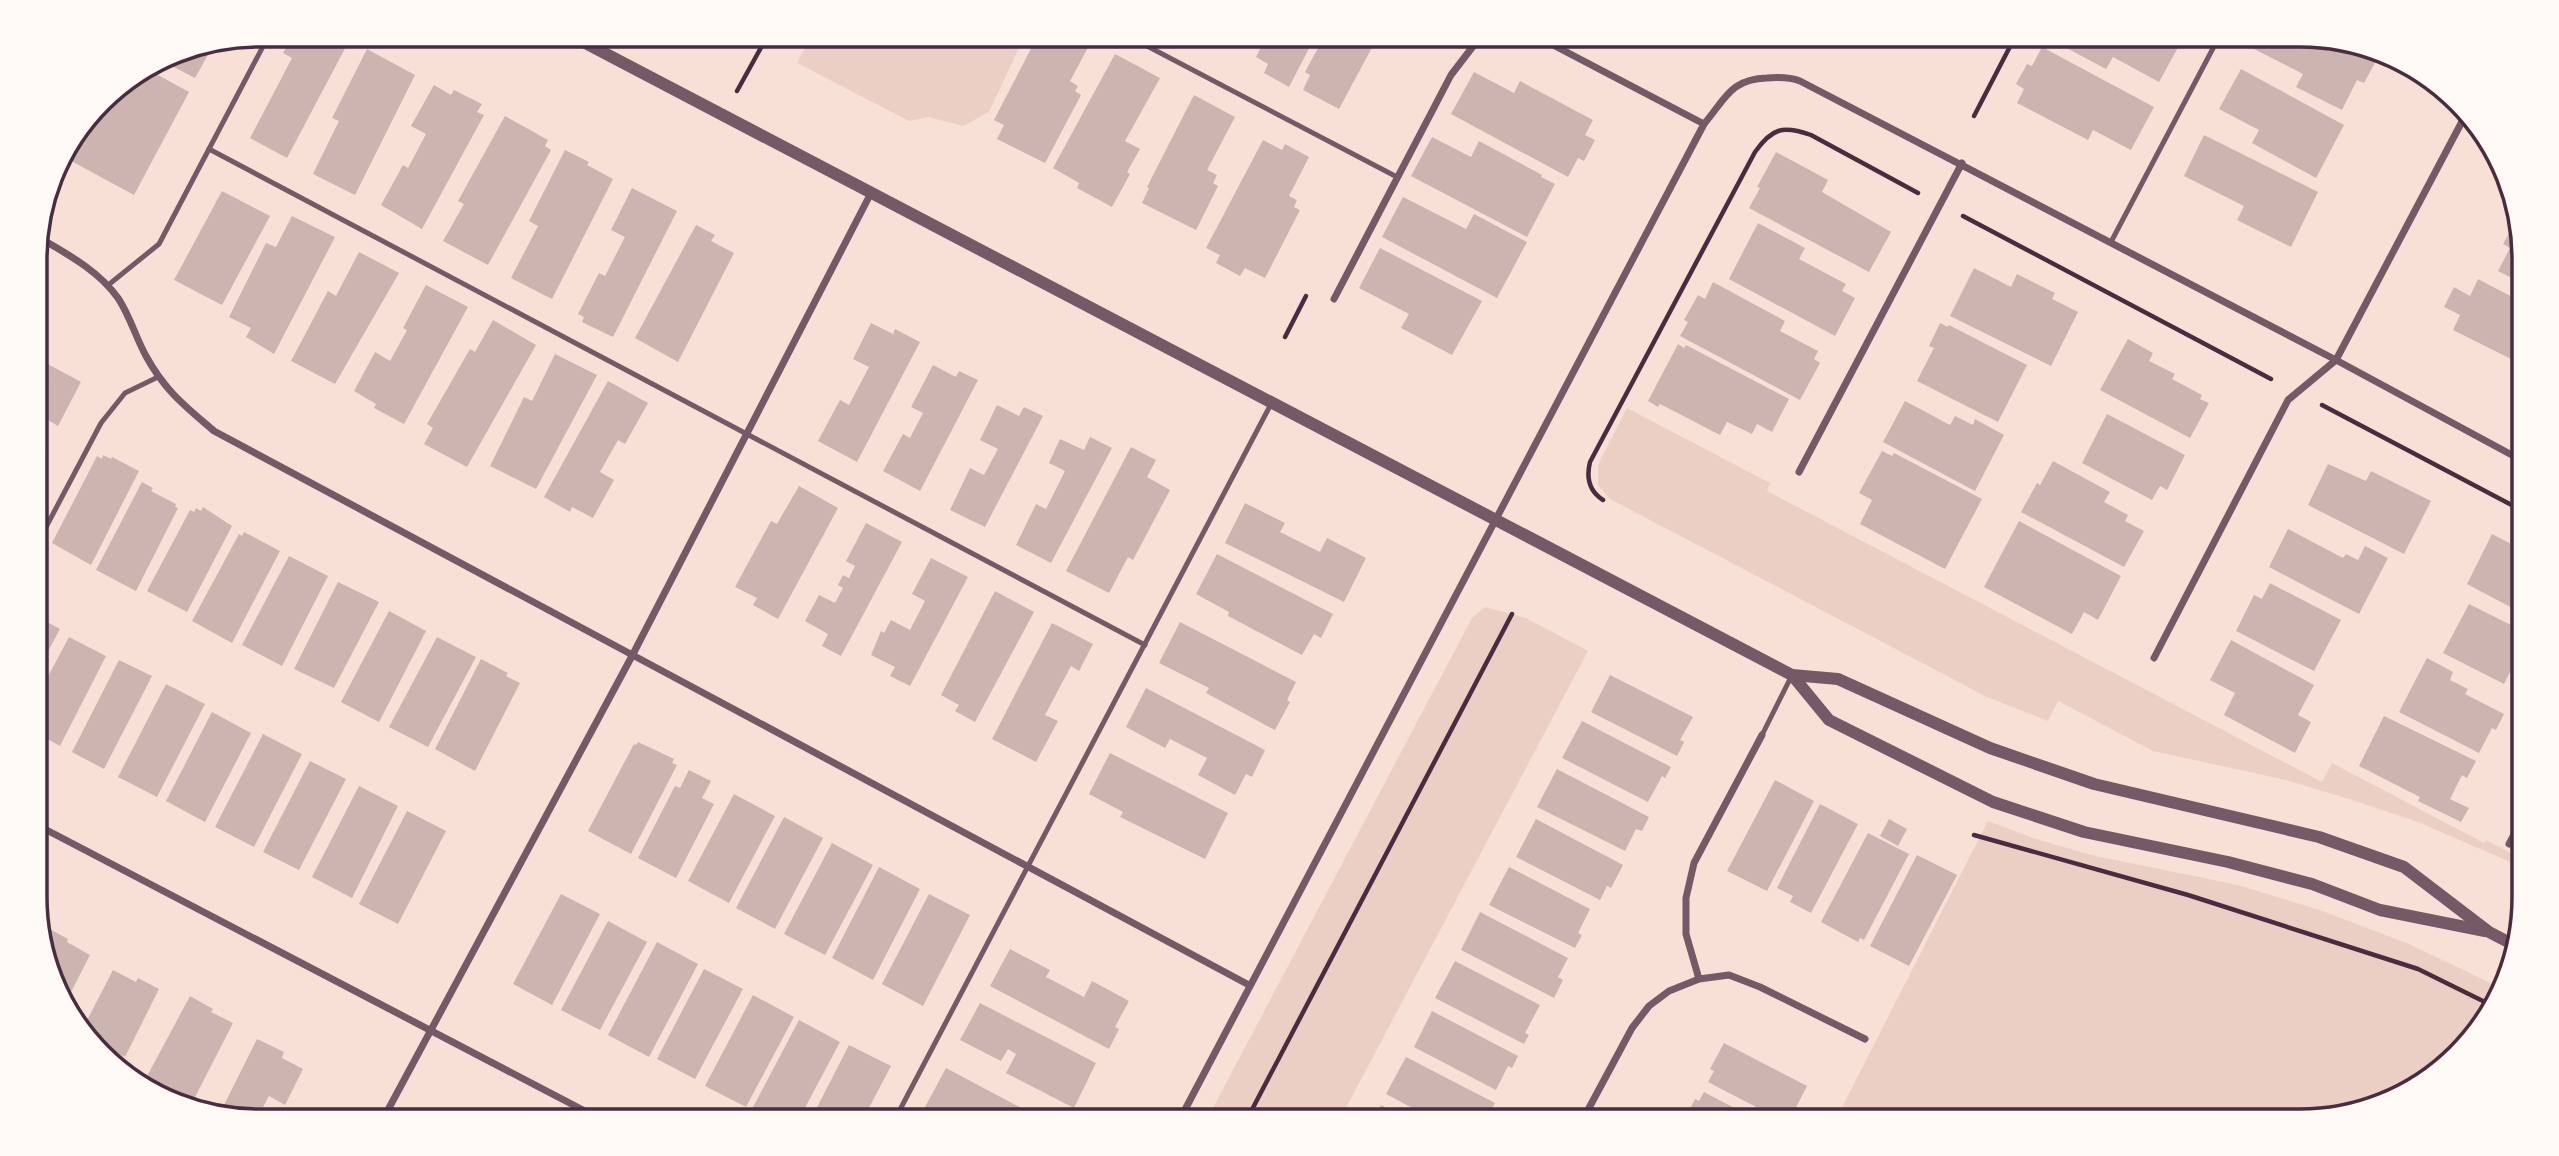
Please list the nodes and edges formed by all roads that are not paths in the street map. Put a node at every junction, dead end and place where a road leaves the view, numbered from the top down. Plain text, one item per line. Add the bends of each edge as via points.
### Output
1 (263, 47) edge
2 (593, 47) edge
3 (1149, 47) edge
4 (1472, 47) edge
5 (1557, 47) edge
6 (2214, 47) edge
7 (2462, 122) edge
8 (1704, 124) junction
9 (209, 149) junction
10 (1962, 163) junction
11 (1397, 177) junction
12 (872, 193) junction
13 (2111, 242) junction
14 (48, 243) edge
15 (107, 286) junction
16 (1334, 299) dead end
17 (2336, 360) junction
18 (158, 377) junction
19 (1271, 404) junction
20 (747, 436) junction
21 (2512, 455) edge
22 (1799, 472) dead end
23 (1494, 521) junction
24 (48, 524) edge
25 (1145, 645) junction
26 (632, 656) junction
27 (2154, 658) dead end
28 (1792, 675) junction
29 (1762, 735) joint
30 (47, 830) edge
31 (2512, 838) edge
32 (2509, 844) dead end
33 (1027, 867) junction
34 (2489, 932) junction
35 (2507, 941) edge
36 (1699, 979) junction
37 (1249, 985) junction
38 (430, 1030) junction
39 (1865, 1039) dead end
40 (1589, 1108) edge
41 (388, 1109) edge
42 (581, 1109) edge
43 (900, 1109) edge
44 (1185, 1109) edge

1 - 9 lane
2 - 12 street
3 - 11 lane
4 - 11 street via 1451,75
5 - 8 street
6 - 13 lane
7 - 17 street
8 - 10 street via 1738,84 1749,78 1786,77
8 - 23 street
9 - 15 lane via 159,244
9 - 20 lane
10 - 13 street
10 - 22 street
11 - 16 street
12 - 19 street
12 - 20 street
13 - 17 street
14 - 15 street via 82,262
15 - 18 street via 119,299
17 - 21 street
17 - 27 street via 2288,400
18 - 24 lane via 125,393 101,423
18 - 26 street via 172,396 214,431
19 - 23 street
19 - 25 lane
20 - 25 lane
20 - 26 street
23 - 28 street
23 - 37 street
25 - 33 lane
26 - 33 street
26 - 38 street
28 - 29 lane
28 - 34 street via 1838,679 1990,748 2094,784 2319,837 2404,867
28 - 34 street via 1829,720 1993,802 2084,832 2312,884 2380,910
29 - 36 street via 1694,863 1686,898 1686,934
30 - 38 street
31 - 32 street
33 - 37 street
33 - 43 lane
34 - 35 street
36 - 39 street via 1729,975
36 - 40 street via 1669,991 1649,1006
37 - 44 street
38 - 41 street
38 - 42 street

